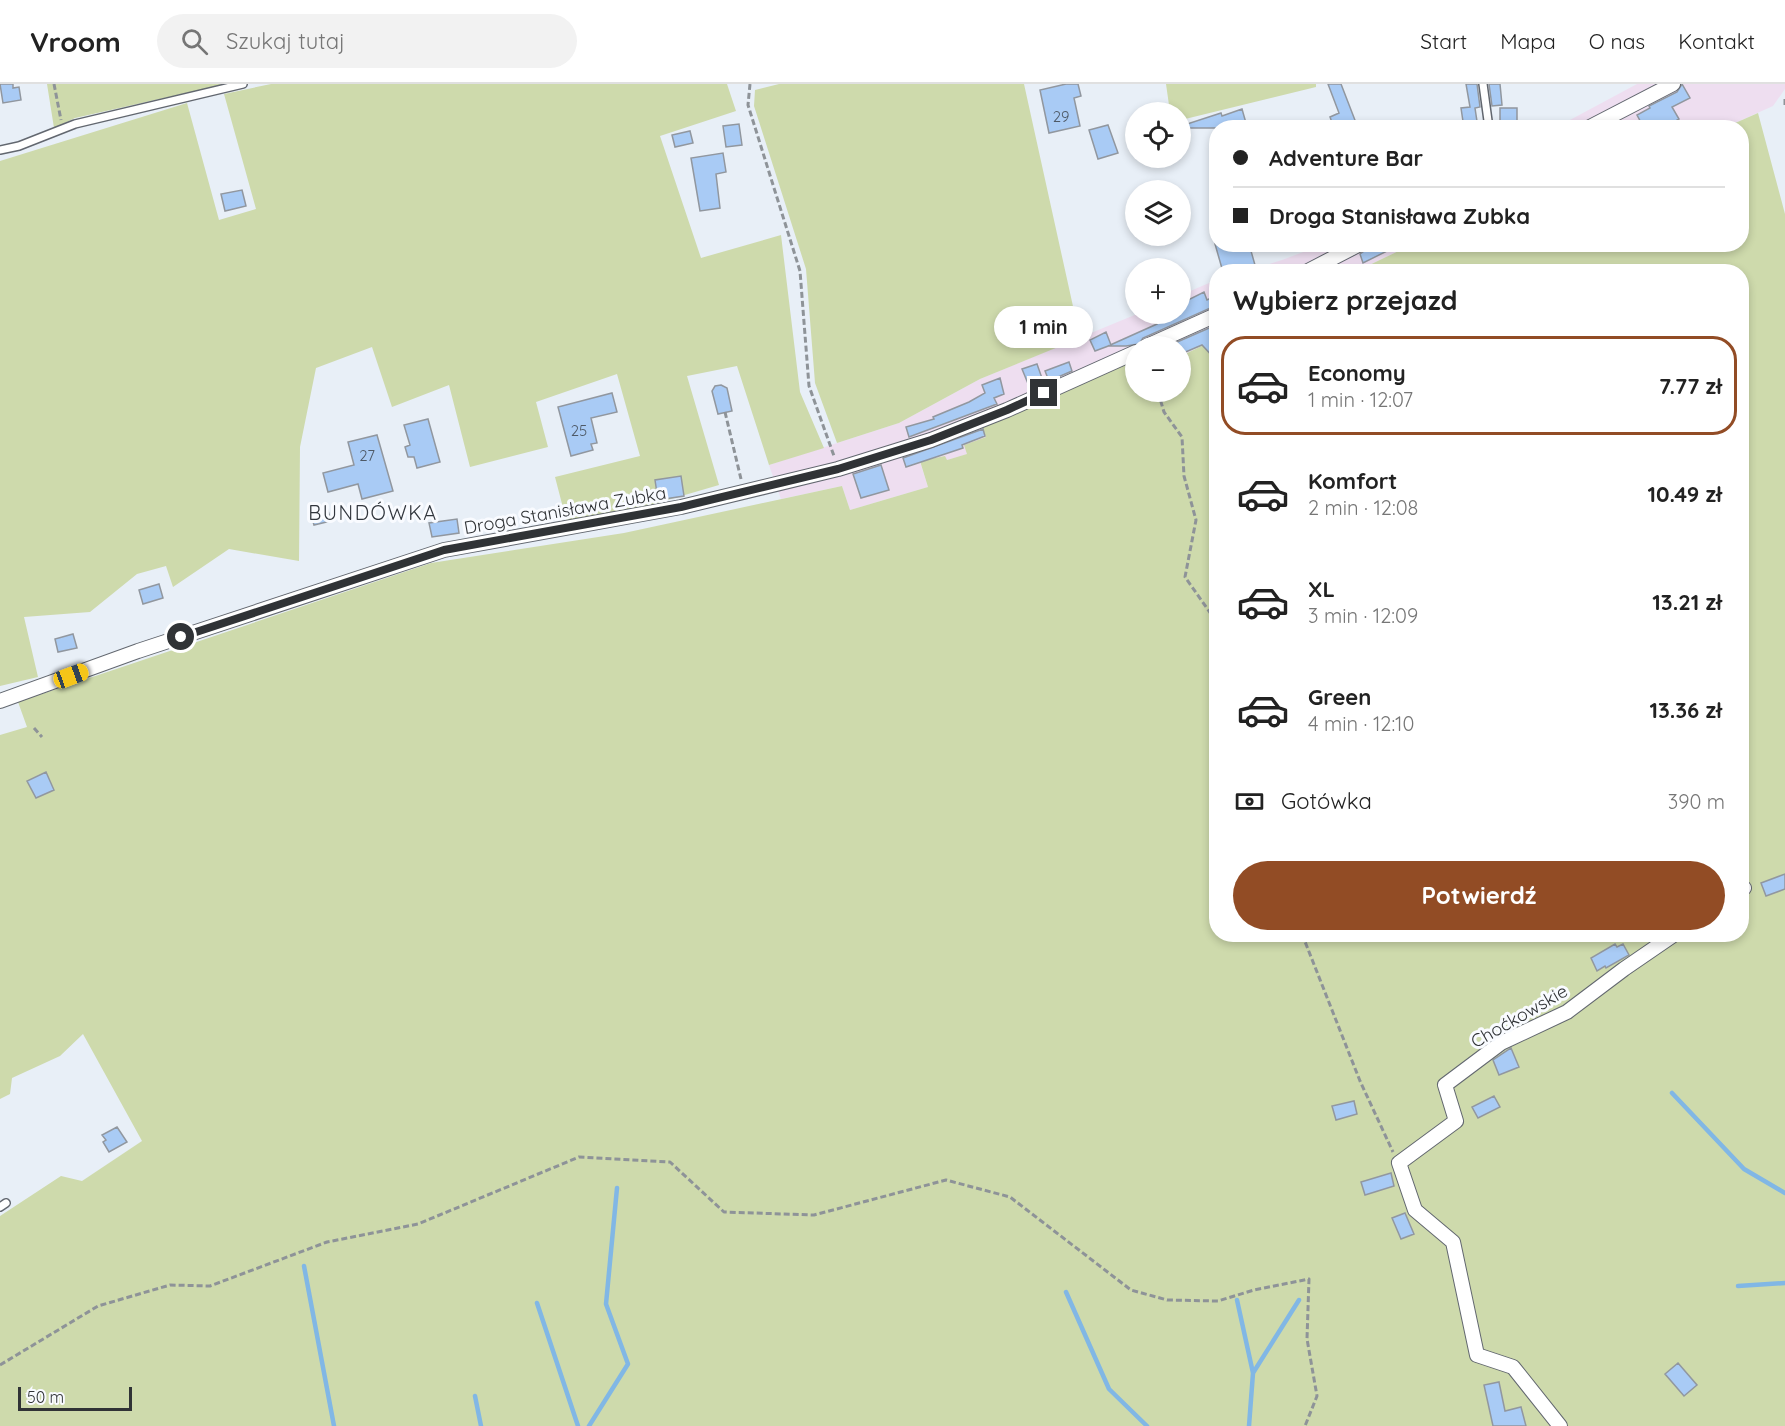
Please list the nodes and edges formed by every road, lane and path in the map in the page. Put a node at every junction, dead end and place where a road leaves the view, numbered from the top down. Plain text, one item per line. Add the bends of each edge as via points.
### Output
1 (54, 84) edge
2 (243, 84) edge
3 (750, 84) edge
4 (1483, 84) edge
5 (1673, 84) edge
6 (1785, 99) edge
7 (1785, 105) edge
8 (1488, 120) edge
9 (1603, 120) edge
10 (62, 129) junction
11 (0, 150) edge
12 (1345, 252) edge
13 (1321, 264) edge
14 (1209, 318) edge
15 (1169, 336) edge
16 (1125, 357) edge
17 (1161, 402) edge
18 (725, 412) dead end
19 (838, 469) junction
20 (745, 492) junction
21 (1209, 611) edge
22 (0, 701) edge
23 (34, 728) dead end
24 (42, 737) dead end
25 (1305, 942) edge
26 (1663, 942) edge
27 (1401, 1170) junction
28 (0, 1365) edge
29 (1305, 1426) edge
30 (1560, 1426) edge

1 - 10 path
2 - 10 lane
3 - 19 path via 748,105 800,271 808,386
4 - 8 lane
5 - 9 street
6 - 7 path
10 - 11 lane
12 - 13 street
14 - 15 street
16 - 19 street, Droga Stanisława Zubka via 931,440
17 - 21 path via 1182,437 1184,476 1196,519 1185,577
18 - 20 path
19 - 20 street, Droga Stanisława Zubka
20 - 22 street, Droga Stanisława Zubka via 444,550
23 - 24 path
25 - 27 path via 1360,1081
26 - 27 street, Choćkowskie via 1567,1012 1501,1043 1445,1085 1456,1121 1398,1163
27 - 30 street via 1415,1210 1453,1242 1477,1355 1513,1367
28 - 29 path via 98,1306 170,1285 210,1286 327,1242 418,1224 579,1157 670,1162 723,1212 814,1215 946,1180 1010,1197 1131,1290 1167,1300 1218,1301 1309,1279 1307,1339 1317,1396

